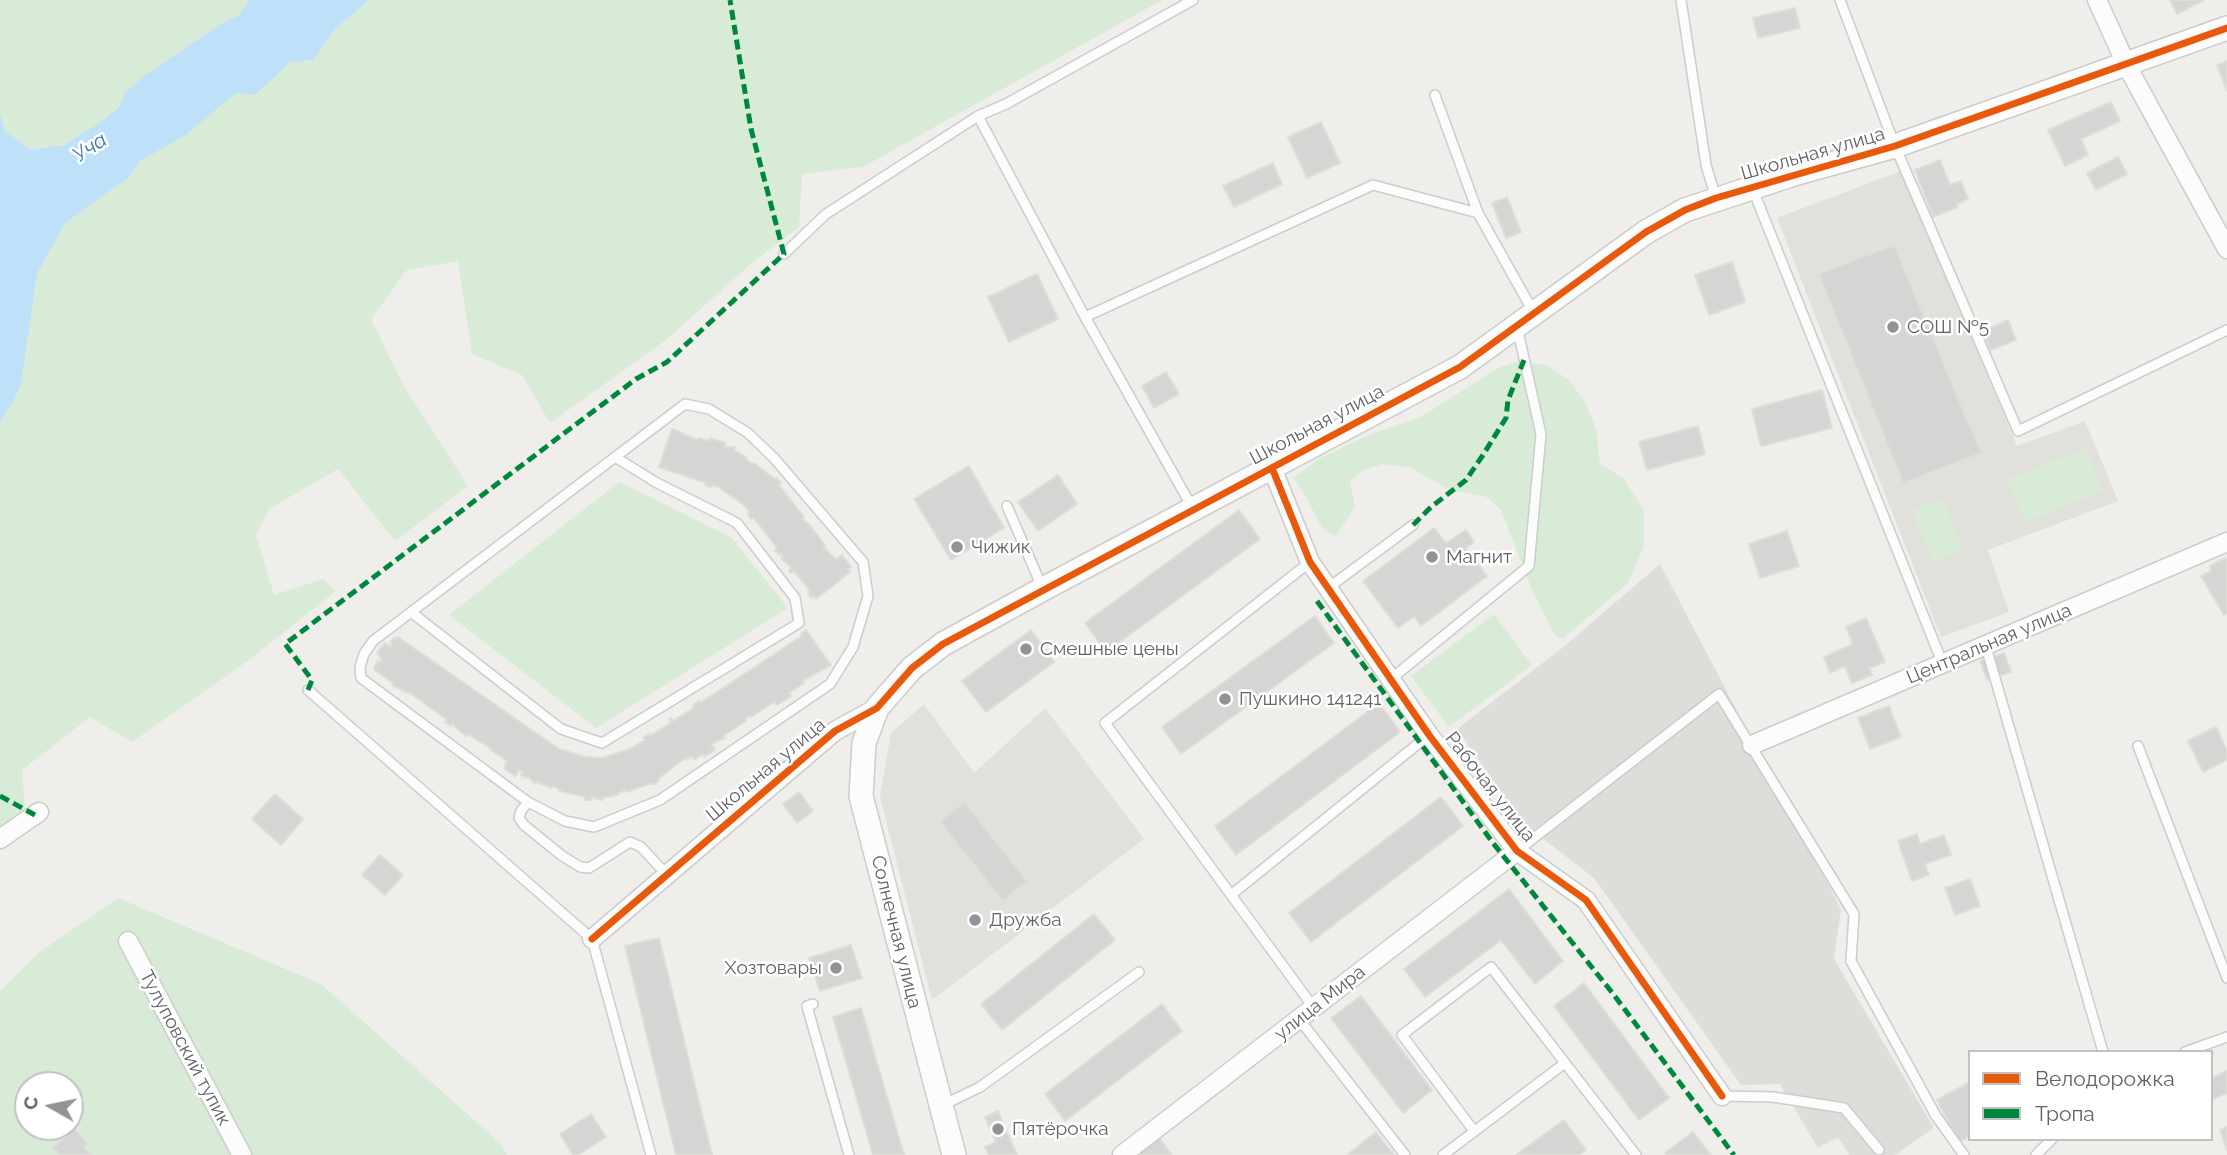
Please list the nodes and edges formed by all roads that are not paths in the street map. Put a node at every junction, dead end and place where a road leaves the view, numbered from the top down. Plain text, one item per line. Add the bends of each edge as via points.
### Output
1 (1193, 0) edge
2 (1681, 0) edge
3 (1840, 0) edge
4 (2097, 0) edge
5 (2227, 28) edge
6 (2127, 66) junction
7 (1435, 95) dead end
8 (978, 117) junction
9 (1895, 146) junction
10 (1752, 188) junction
11 (1716, 198) junction
12 (1478, 213) junction
13 (2227, 249) edge
14 (784, 254) dead end
15 (1085, 317) junction
16 (1526, 319) junction
17 (2227, 330) edge
18 (615, 457) junction
19 (1272, 468) junction
20 (1007, 506) dead end
21 (1193, 509) junction
22 (1413, 525) dead end
23 (2227, 542) edge
24 (1310, 562) junction
25 (1328, 588) junction
26 (1043, 589) junction
27 (411, 612) junction
28 (1986, 647) junction
29 (1942, 662) junction
30 (1391, 679) junction
31 (309, 690) dead end
32 (877, 708) junction
33 (1429, 735) junction
34 (1752, 745) junction
35 (2137, 746) dead end
36 (528, 803) junction
37 (39, 812) dead end
38 (0, 839) edge
39 (1517, 851) junction
40 (667, 876) junction
41 (1231, 895) junction
42 (592, 939) junction
43 (128, 941) dead end
44 (1139, 972) dead end
45 (2227, 978) edge
46 (813, 1004) dead end
47 (1306, 1013) junction
48 (2227, 1037) edge
49 (2102, 1050) edge
50 (2191, 1050) edge
51 (1566, 1063) junction
52 (1722, 1096) joint
53 (941, 1106) junction
54 (1474, 1132) junction
55 (2050, 1141) edge
56 (1879, 1150) dead end
57 (242, 1155) edge
58 (651, 1155) edge
59 (849, 1155) edge
60 (954, 1155) edge
61 (1122, 1155) edge
62 (1405, 1155) edge
63 (1443, 1155) edge
64 (1636, 1155) edge
65 (1964, 1155) edge
66 (2036, 1155) edge

1 - 8 lane
2 - 11 lane via 1706,165
3 - 9 lane
4 - 6 street
5 - 6 street, Школьная улица
6 - 9 street, Школьная улица
6 - 13 street
7 - 12 lane
8 - 14 lane via 826,214
8 - 15 lane
9 - 10 street, Школьная улица
9 - 17 lane via 2018,431
10 - 11 street, Школьная улица
10 - 29 lane
11 - 16 street, Школьная улица via 1646,232
12 - 15 lane via 1373,185
12 - 16 lane
15 - 21 lane
16 - 19 street, Школьная улица via 1460,368
16 - 30 lane via 1541,434 1529,566
18 - 27 lane
18 - 27 lane via 737,523 795,598 799,623 602,743 561,729
18 - 36 lane via 685,404 709,410 748,433 810,500 863,562 868,596 853,647 830,684 660,800 594,827 565,821
19 - 21 street, Школьная улица
19 - 24 street, Рабочая улица
20 - 26 lane
21 - 26 street, Школьная улица
22 - 25 lane
23 - 28 street, Центральная улица
24 - 25 street, Рабочая улица
24 - 41 lane via 1105,723
25 - 30 street, Рабочая улица
26 - 32 street, Школьная улица via 943,644 912,668
27 - 36 lane via 373,641 364,654 361,678
28 - 29 street, Центральная улица
28 - 49 lane
29 - 34 street, Центральная улица
30 - 33 street, Рабочая улица
31 - 42 lane
32 - 40 street, Школьная улица via 835,731
32 - 53 street, Солнечная улица via 864,743 860,796
33 - 39 street, Рабочая улица
33 - 41 lane
34 - 39 lane via 1719,694
34 - 65 lane via 1854,914 1851,961 1936,1116
35 - 45 lane
36 - 40 lane via 519,818 524,825 580,867 598,864 630,842 641,847
37 - 38 street
39 - 47 street, улица Мира
39 - 52 street, Рабочая улица via 1586,900
40 - 42 street, Школьная улица
41 - 47 lane
42 - 58 lane
43 - 57 street, Тулуповский тупик
44 - 53 lane via 979,1087
46 - 59 lane via 807,1006
47 - 61 street, улица Мира
47 - 62 lane
48 - 50 lane
51 - 54 lane
51 - 54 lane via 1491,967 1402,1035
51 - 64 lane
52 - 56 lane via 1773,1097 1844,1108
53 - 60 street, Солнечная улица
54 - 63 lane
55 - 66 lane

